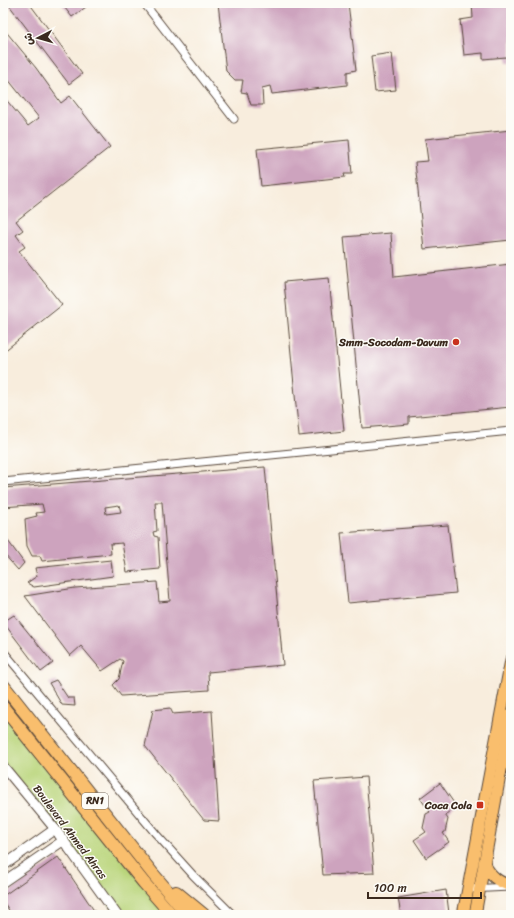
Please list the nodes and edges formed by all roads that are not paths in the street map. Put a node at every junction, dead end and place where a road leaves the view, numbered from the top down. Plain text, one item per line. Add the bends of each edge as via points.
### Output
1 (144, 3) edge
2 (234, 119) dead end
3 (511, 431) edge
4 (3, 482) edge
5 (3, 651) edge
6 (511, 660) edge
7 (3, 685) edge
8 (3, 707) edge
9 (507, 716) edge
10 (3, 766) edge
11 (56, 829) junction
12 (64, 840) junction
13 (484, 863) junction
14 (3, 866) edge
15 (153, 874) junction
16 (3, 882) edge
17 (144, 883) junction
18 (511, 886) edge
19 (468, 889) junction
20 (480, 889) junction
21 (117, 915) edge
22 (167, 915) edge
23 (172, 915) edge
24 (188, 915) edge
25 (204, 915) edge
26 (233, 915) edge
27 (463, 915) edge
28 (475, 915) edge

1 - 2 street
3 - 4 street
5 - 26 street via 156,834
6 - 9 main road
7 - 15 highway, RN1
8 - 17 highway, RN1
9 - 13 main road
9 - 19 main road
10 - 11 street, Boulevard Ahmed Ahras
11 - 12 street, Boulevard Ahmed Ahras
11 - 14 street
12 - 16 street
12 - 21 street, Boulevard Ahmed Ahras
13 - 18 main road via 492,876
13 - 20 main road
15 - 24 highway, RN1
15 - 25 highway
17 - 22 highway
17 - 23 highway, RN1
18 - 20 street
19 - 20 street
19 - 27 main road
20 - 28 main road

